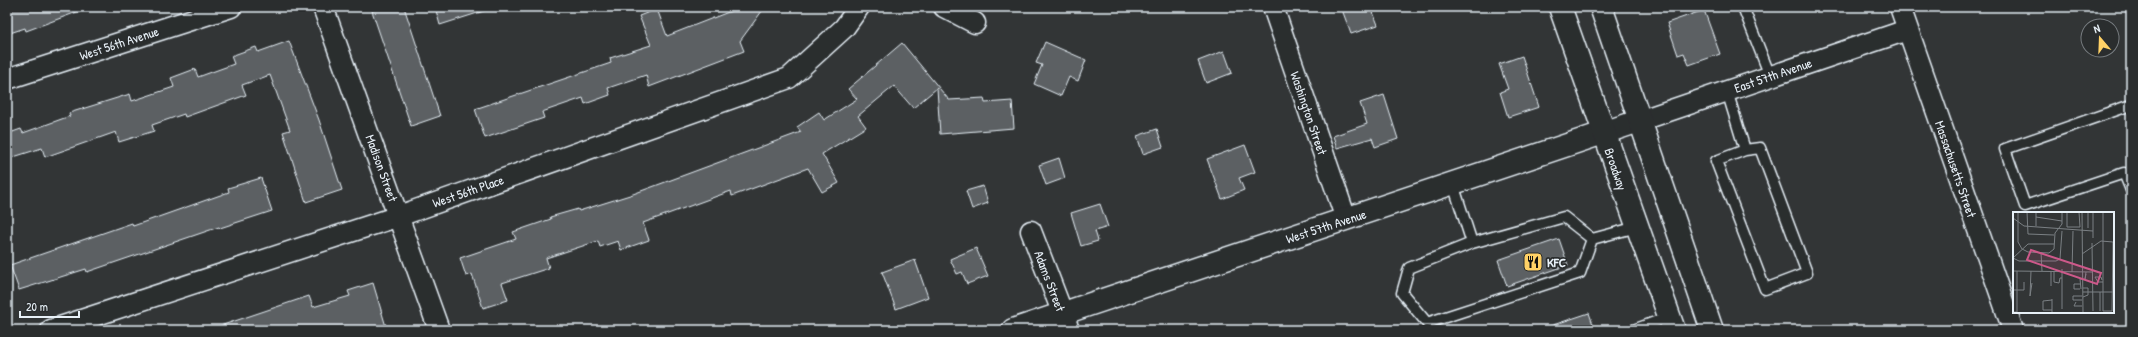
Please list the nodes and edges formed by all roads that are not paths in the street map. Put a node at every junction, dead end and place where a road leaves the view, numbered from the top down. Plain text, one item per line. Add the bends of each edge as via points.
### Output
1 (231, 7) edge
2 (323, 7) edge
3 (859, 7) edge
4 (944, 7) edge
5 (1273, 7) edge
6 (1560, 7) edge
7 (1601, 7) edge
8 (1743, 7) edge
9 (1900, 7) edge
10 (975, 23) dead end
11 (1907, 30) junction
12 (1770, 76) junction
13 (7, 79) edge
14 (1727, 91) junction
15 (2131, 105) edge
16 (1639, 121) junction
17 (1604, 132) junction
18 (1745, 150) junction
19 (1453, 184) junction
20 (2131, 190) edge
21 (399, 216) junction
22 (1346, 219) junction
23 (1636, 227) junction
24 (1031, 231) dead end
25 (1592, 239) junction
26 (1472, 243) junction
27 (1066, 322) edge
28 (1671, 323) edge
29 (51, 330) edge
30 (439, 330) edge
31 (1013, 330) edge
32 (1633, 330) edge
33 (1712, 330) edge
34 (2013, 330) edge

1 - 13 street, West 56th Avenue
2 - 21 street, Madison Street
3 - 21 street, West 56th Place via 844,28 788,78
4 - 10 street
5 - 22 street, Washington Street
6 - 17 main road, Broadway
7 - 16 main road
8 - 12 lane
9 - 11 street, Massachusetts Street
11 - 12 street, East 57th Avenue
11 - 34 street, Massachusetts Street
12 - 14 street, East 57th Avenue
14 - 16 street, East 57th Avenue
14 - 18 lane
15 - 20 lane via 2006,149 2024,206 2124,173
16 - 17 main road, West 57th Avenue
16 - 33 main road
17 - 19 main road, West 57th Avenue
17 - 23 main road, Broadway
18 - 18 lane via 1716,161 1765,289 1807,273 1760,148
19 - 22 main road, West 57th Avenue
19 - 26 lane
21 - 29 street, West 56th Place
21 - 30 street, Madison Street
22 - 27 main road, West 57th Avenue
23 - 25 lane
23 - 28 main road, Broadway
24 - 27 street, Adams Street
25 - 26 lane via 1564,217
25 - 26 lane via 1580,273 1427,323 1402,293 1409,268
27 - 31 main road, West 57th Avenue
28 - 32 lane

